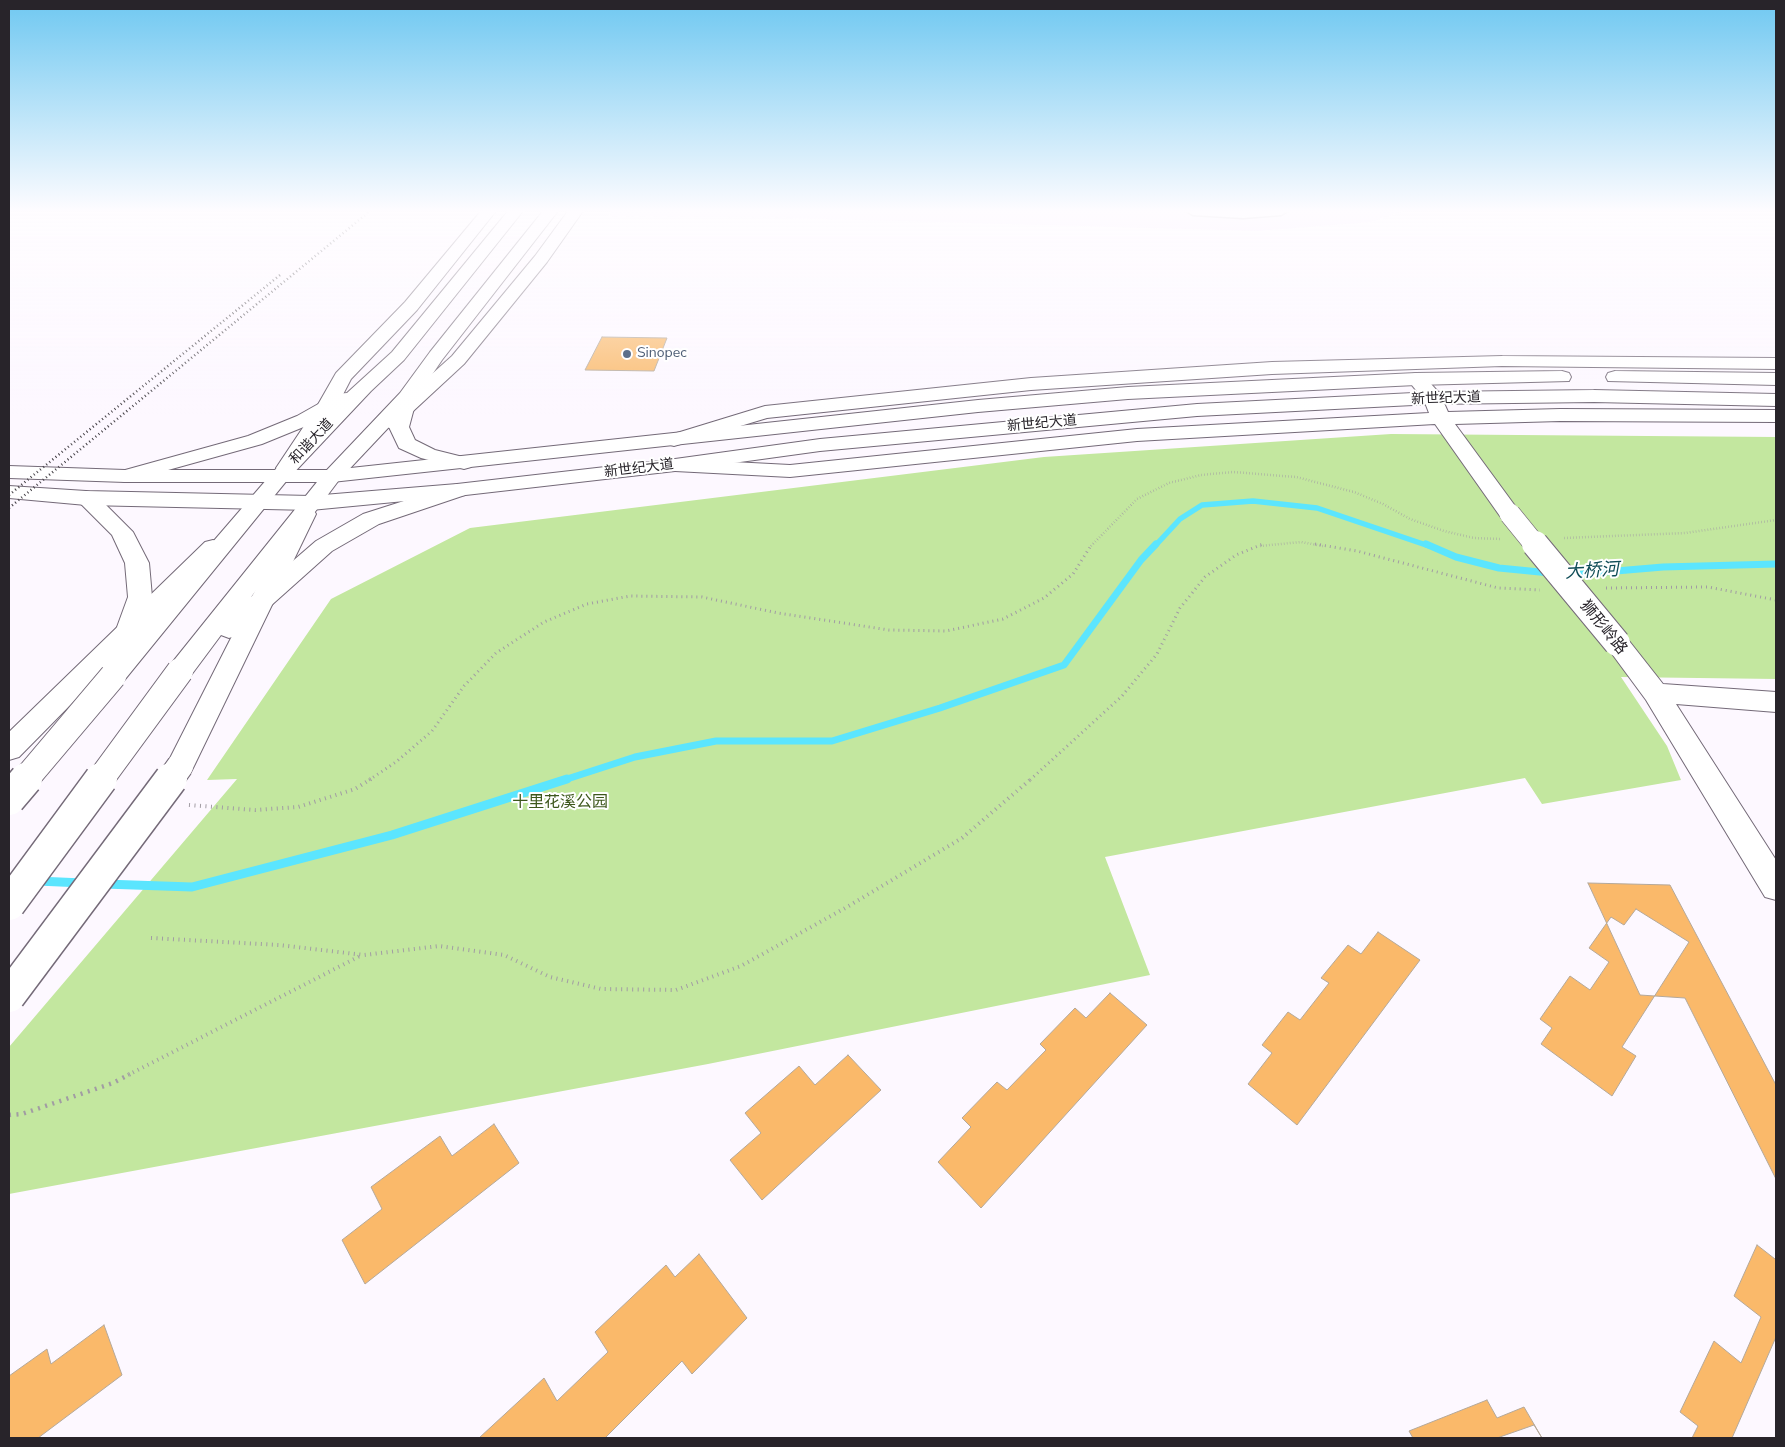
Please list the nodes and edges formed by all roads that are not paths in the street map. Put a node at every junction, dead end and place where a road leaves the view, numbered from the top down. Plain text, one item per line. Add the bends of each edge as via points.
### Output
1 (434, 279) edge
2 (461, 279) edge
3 (497, 279) edge
4 (526, 279) edge
5 (1692, 362) junction
6 (1776, 364) edge
7 (1613, 377) junction
8 (1416, 378) junction
9 (1776, 379) edge
10 (1031, 384) junction
11 (364, 387) junction
12 (1128, 393) junction
13 (1433, 398) junction
14 (1731, 399) junction
15 (1776, 400) edge
16 (405, 404) junction
17 (1776, 405) edge
18 (326, 408) junction
19 (1239, 408) junction
20 (1776, 416) edge
21 (1441, 418) junction
22 (1137, 435) junction
23 (672, 440) junction
24 (464, 463) junction
25 (675, 465) junction
26 (9, 472) edge
27 (281, 475) junction
28 (125, 476) junction
29 (332, 476) junction
30 (457, 490) junction
31 (9, 492) edge
32 (86, 498) junction
33 (311, 503) junction
34 (256, 504) junction
35 (261, 601) junction
36 (129, 630) junction
37 (180, 671) junction
38 (113, 676) junction
39 (1655, 693) junction
40 (1776, 702) edge
41 (9, 748) edge
42 (9, 799) edge
43 (1776, 888) edge
44 (9, 904) edge
45 (9, 996) edge

1 - 18 main road via 343,377
2 - 11 main road, 和谐大道 via 398,356
3 - 16 main road via 436,356
4 - 16 main road via 458,360
5 - 6 main road
5 - 7 main road
5 - 10 main road via 1502,361 1272,368
7 - 8 main road, 新世纪大道
7 - 9 main road, 新世纪大道
8 - 12 main road, 新世纪大道
8 - 13 main road, 狮形岭路
10 - 12 main road
10 - 23 main road via 765,412
11 - 18 main road
11 - 27 main road, 和谐大道
12 - 23 main road, 新世纪大道
13 - 14 main road, 新世纪大道 via 1594,396
13 - 19 main road, 新世纪大道
13 - 21 main road, 狮形岭路
14 - 15 main road, 新世纪大道
14 - 17 main road
16 - 24 main road via 399,427 406,444 428,454
16 - 29 main road
18 - 27 main road
18 - 28 main road via 255,440
19 - 22 main road
19 - 25 main road, 新世纪大道 via 820,445
20 - 21 main road
21 - 22 main road
21 - 39 main road, 狮形岭路, bridge via 1510,514
22 - 25 main road via 790,470
23 - 24 main road, 新世纪大道
24 - 29 main road, 新世纪大道
25 - 30 main road, 新世纪大道
26 - 28 main road, 新世纪大道
27 - 28 main road, 新世纪大道
27 - 29 main road, 新世纪大道
27 - 34 main road, 和谐大道
29 - 33 main road
30 - 33 main road, 新世纪大道
30 - 35 main road via 371,519 324,546
31 - 32 main road, 新世纪大道
32 - 34 main road, 新世纪大道
32 - 36 main road via 122,532 137,563 140,597
33 - 34 main road, 新世纪大道
33 - 35 main road
33 - 37 main road
34 - 36 main road
34 - 38 main road, 和谐大道
35 - 37 main road
35 - 45 main road, bridge via 180,766
36 - 38 main road
36 - 41 main road
37 - 44 main road, bridge
38 - 42 main road, 和谐大道, bridge
39 - 40 main road
39 - 43 main road, 狮形岭路

